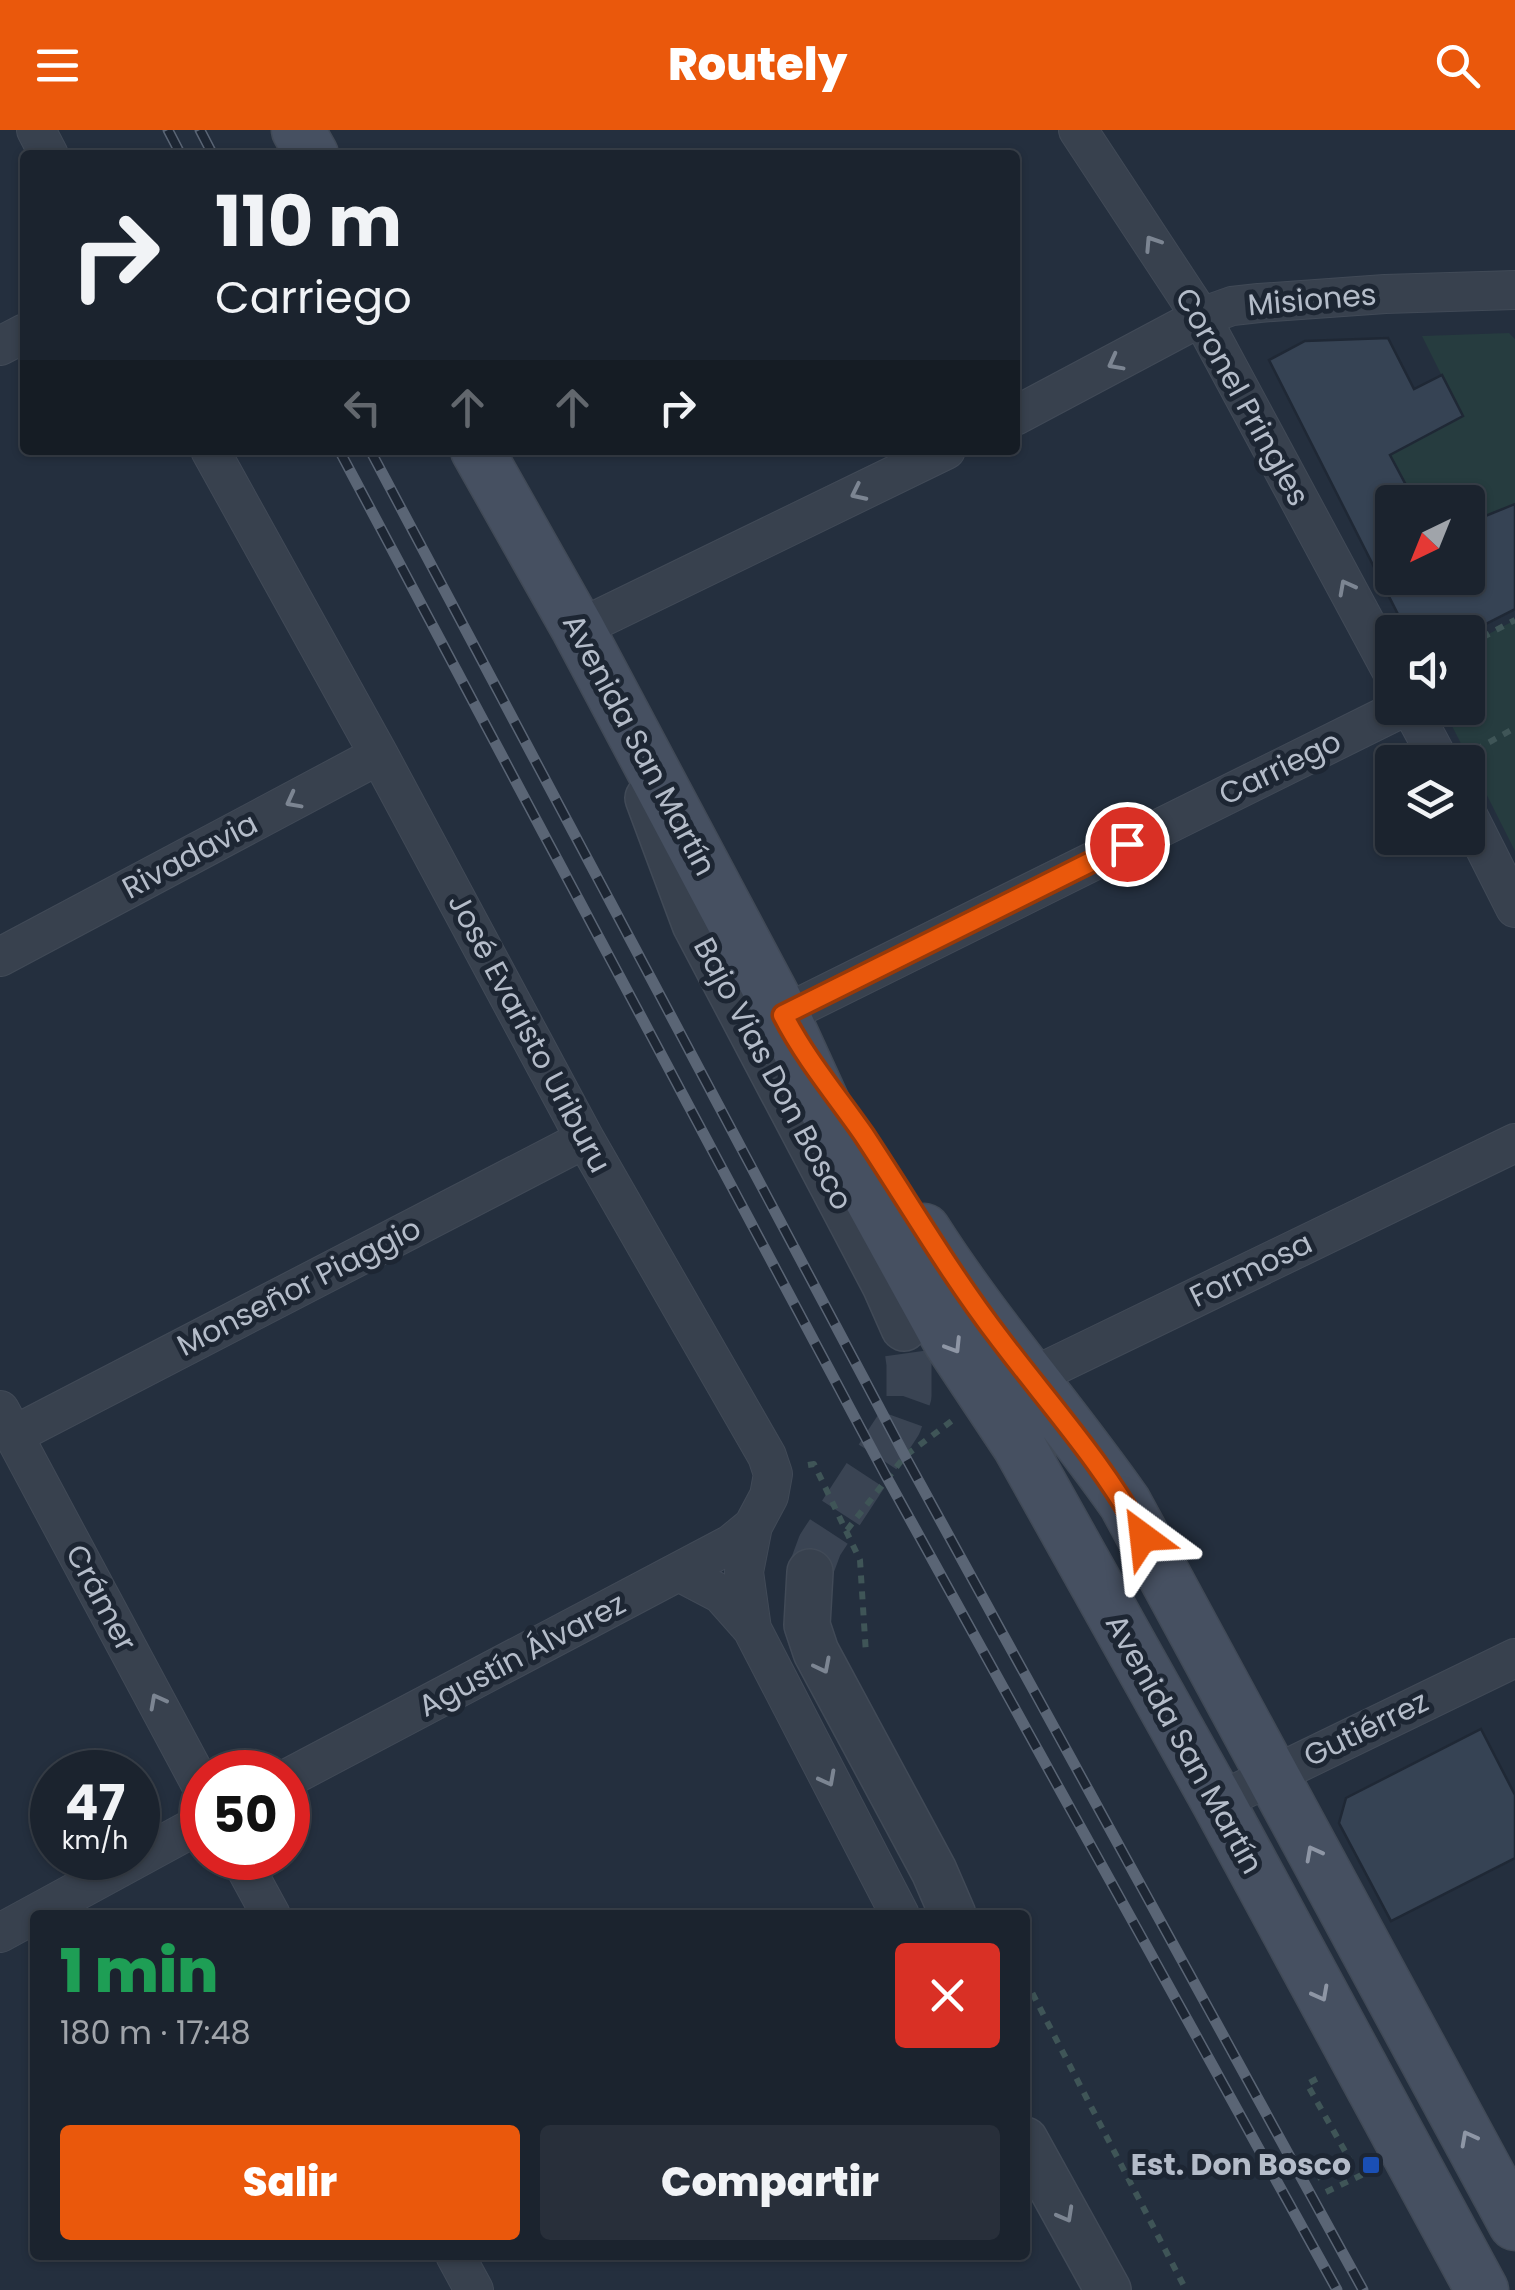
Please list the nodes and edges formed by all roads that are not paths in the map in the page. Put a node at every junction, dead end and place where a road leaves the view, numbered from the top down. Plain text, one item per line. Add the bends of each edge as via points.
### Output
1 (1078, 130) edge
2 (1515, 290) edge
3 (1201, 317) junction
4 (1020, 413) edge
5 (213, 455) edge
6 (480, 455) edge
7 (936, 455) edge
8 (578, 629) junction
9 (1375, 640) edge
10 (615, 702) junction
11 (1375, 722) edge
12 (1426, 725) edge
13 (1443, 745) edge
14 (379, 755) junction
15 (1485, 849) edge
16 (1515, 908) edge
17 (0, 957) edge
18 (790, 1029) junction
19 (585, 1140) junction
20 (1515, 1143) edge
21 (904, 1328) tunnel mouth
22 (1009, 1388) junction
23 (7, 1422) edge
24 (753, 1526) junction
25 (679, 1572) junction
26 (810, 1572) tunnel mouth
27 (752, 1629) junction
28 (1515, 1658) edge
29 (182, 1750) edge
30 (310, 1766) edge
31 (1271, 1775) junction
32 (1218, 1802) junction
33 (180, 1835) edge
34 (252, 1880) edge
35 (42, 1910) edge
36 (269, 1910) edge
37 (897, 1910) edge
38 (951, 1910) edge
39 (30, 1917) edge
40 (0, 1933) edge
41 (1030, 2149) edge
42 (1508, 2193) edge
43 (1440, 2214) junction
44 (459, 2260) edge
45 (474, 2290) edge
46 (1108, 2290) edge
47 (1482, 2290) edge

3 -> 1 street, Coronel Pringles
2 - 3 street, Misiones via 1259,303
3 -> 4 street, Misiones
9 -> 3 street, Coronel Pringles
5 - 14 street, José Evaristo Uriburu
6 - 8 main road, Avenida San Martín
7 -> 8 street
8 - 10 main road, Avenida San Martín
10 - 18 main road, Avenida San Martín
10 - 21 street, Bajo Vias Don Bosco via 695,924
11 - 18 street, Carriego
12 - 13 street
14 -> 17 street, Rivadavia
14 - 19 street, José Evaristo Uriburu
15 - 16 street
18 - 22 main road, Avenida San Martín via 948,1268
19 - 23 street, Monseñor Piaggio
19 - 24 street, José Evaristo Uriburu via 767,1456 773,1474 769,1496
20 - 22 street, Formosa
22 - 31 main road, Avenida San Martín via 1125,1503
22 - 32 main road, Avenida San Martín via 1019,1446
29 -> 23 street, Crámer
24 - 25 street, Agustín Álvarez
24 - 27 street via 744,1572
25 - 27 street via 721,1594
25 - 30 street, Agustín Álvarez
26 -> 38 street via 807,1625 816,1652
27 -> 37 street
28 - 31 street, Gutiérrez
31 - 32 street, Gutiérrez
42 -> 31 main road, Avenida San Martín
32 -> 43 main road, Avenida San Martín
33 - 35 street
34 - 36 street
39 - 40 street
41 -> 46 street
42 - 43 street
43 - 47 main road, Avenida San Martín
44 - 45 street

